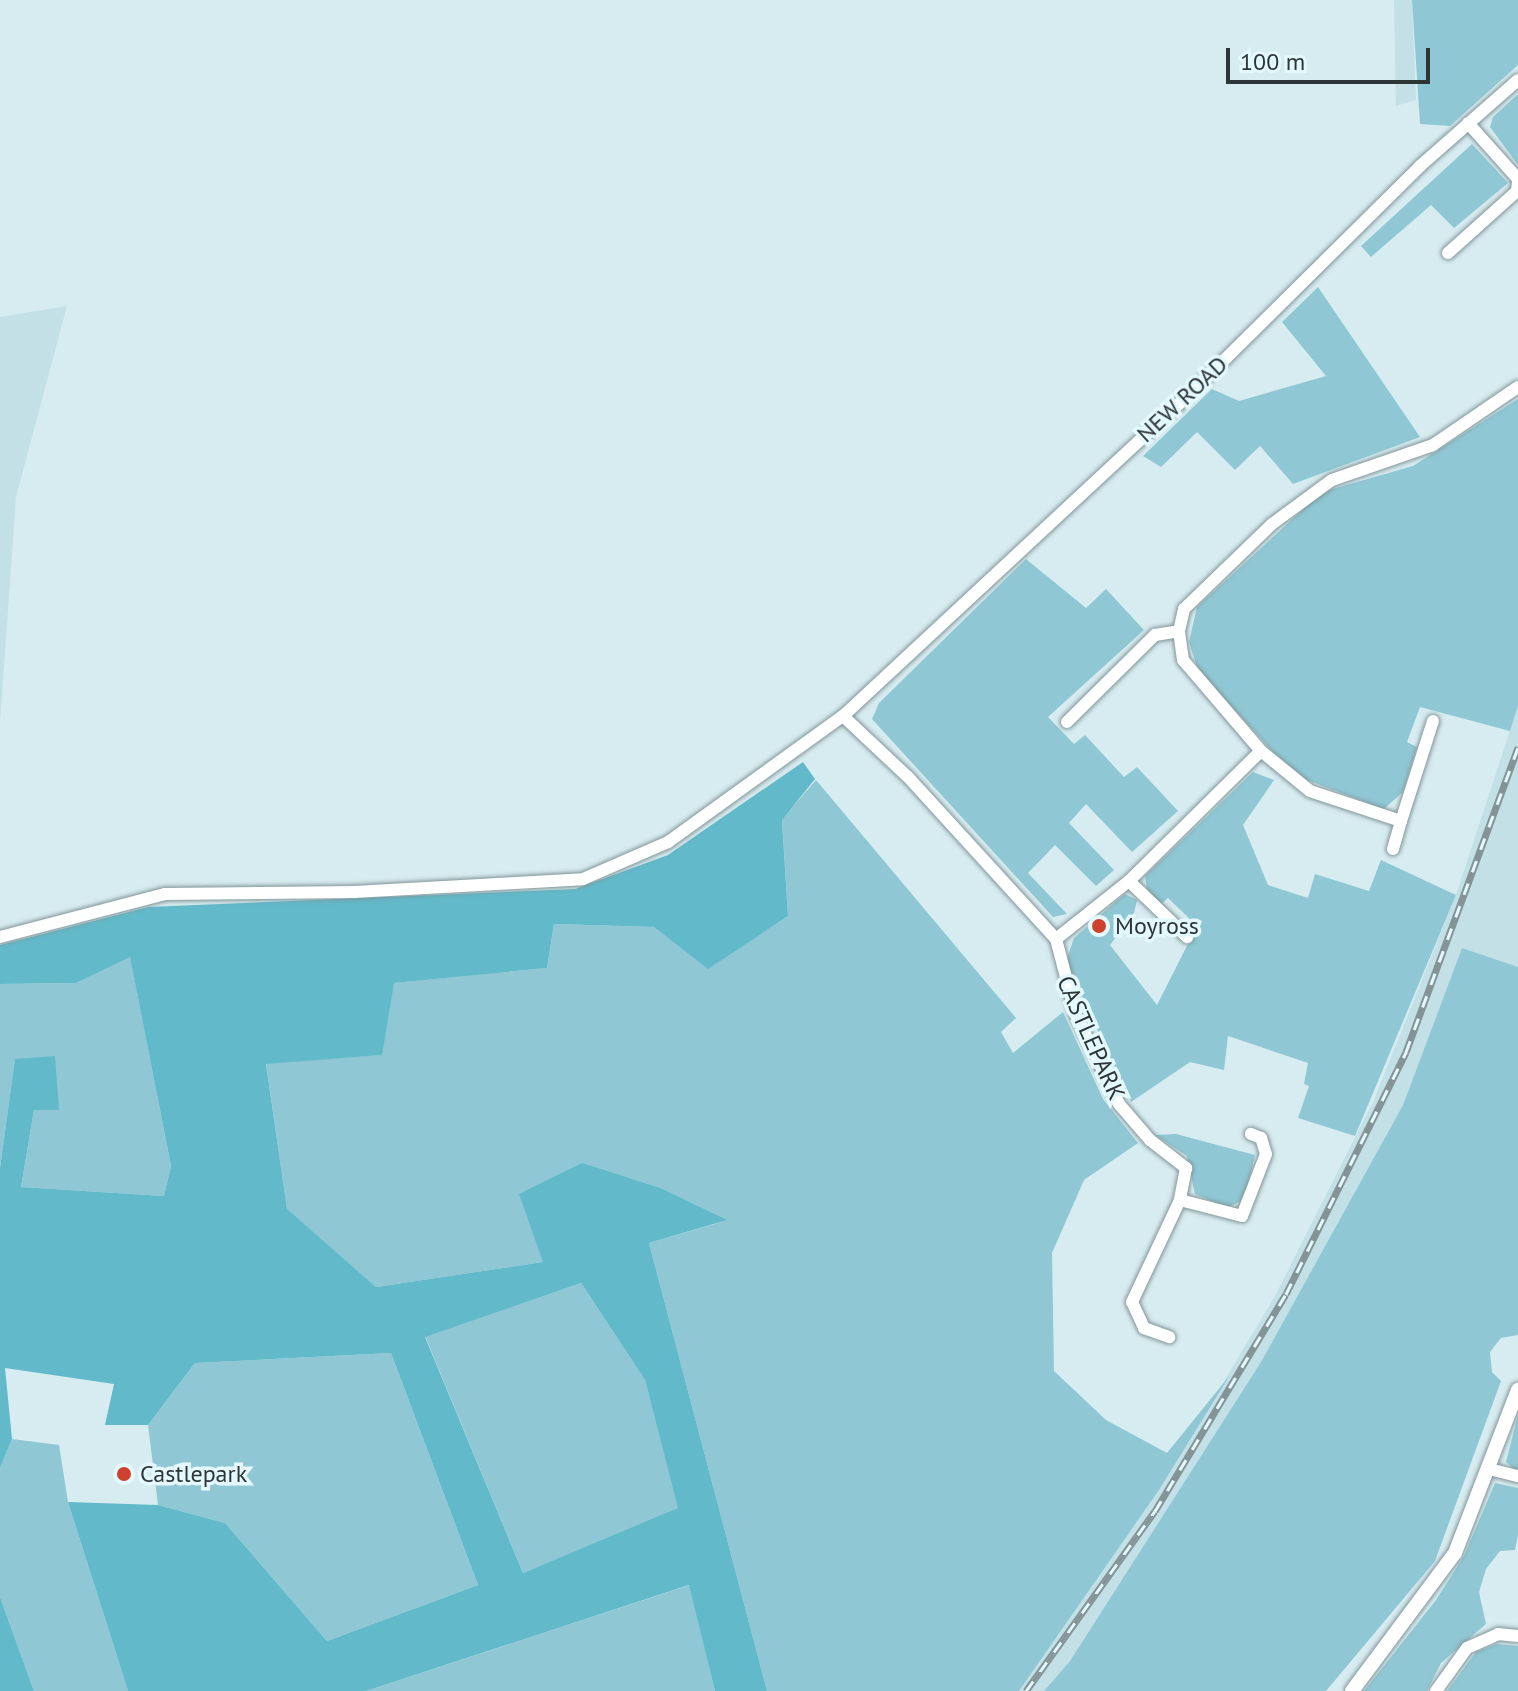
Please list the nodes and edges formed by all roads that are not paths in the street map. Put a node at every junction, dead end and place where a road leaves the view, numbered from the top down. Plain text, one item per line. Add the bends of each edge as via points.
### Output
1 (1518, 80) edge
2 (1468, 123) junction
3 (1518, 180) edge
4 (1518, 191) edge
5 (1448, 253) dead end
6 (1518, 387) edge
7 (1179, 631) junction
8 (843, 716) junction
9 (1433, 721) dead end
10 (1067, 722) dead end
11 (1261, 751) junction
12 (1401, 821) junction
13 (1393, 849) dead end
14 (1129, 881) junction
15 (0, 937) edge
16 (1187, 937) dead end
17 (1056, 939) junction
18 (1251, 1134) dead end
19 (1180, 1200) junction
20 (1169, 1337) dead end
21 (1518, 1390) edge
22 (1489, 1469) junction
23 (1518, 1476) edge
24 (1518, 1636) edge
25 (1352, 1691) edge
26 (1436, 1691) edge

1 - 2 street, NEW ROAD
2 - 3 street
2 - 8 street, NEW ROAD via 1203,381
3 - 4 street
4 - 5 street
6 - 7 street via 1433,445 1332,480 1297,504 1184,609
7 - 10 street via 1155,635
7 - 11 street via 1183,660
8 - 15 street, NEW ROAD via 668,842 583,879 354,892 165,894
8 - 17 street, CASTLEPARK via 908,777
9 - 12 street
11 - 12 street via 1310,791
11 - 14 street
12 - 13 street
14 - 16 street
14 - 17 street
17 - 19 street, CASTLEPARK via 1076,1015 1119,1104 1150,1140 1186,1168
18 - 19 street via 1261,1138 1266,1154 1242,1216
19 - 20 street, CASTLEPARK via 1132,1302 1144,1328
21 - 22 street
22 - 23 street
22 - 25 street via 1455,1553
24 - 26 street via 1498,1634 1467,1648

